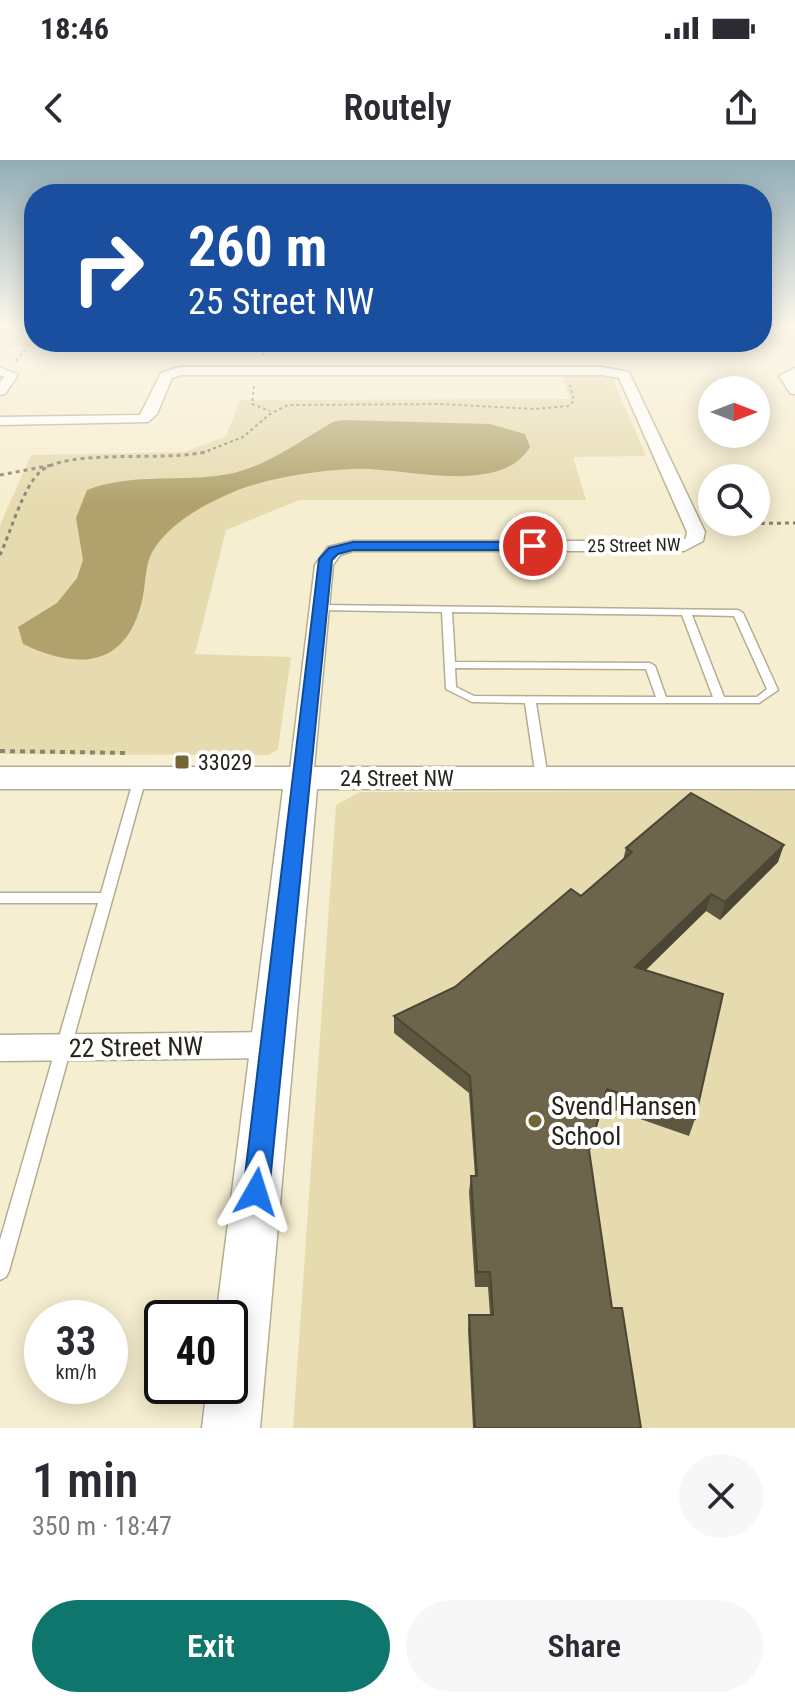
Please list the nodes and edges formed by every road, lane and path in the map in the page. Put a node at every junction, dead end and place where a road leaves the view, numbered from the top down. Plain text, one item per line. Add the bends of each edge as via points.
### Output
1 (162, 385) edge
2 (255, 385) edge
3 (569, 385) edge
4 (630, 385) edge
5 (271, 411) junction
6 (0, 421) edge
7 (55, 465) junction
8 (0, 475) edge
9 (795, 523) edge
10 (693, 532) junction
11 (0, 555) edge
12 (320, 608) junction
13 (447, 611) junction
14 (686, 613) junction
15 (450, 665) junction
16 (530, 700) junction
17 (662, 700) junction
18 (720, 700) junction
19 (0, 778) edge
20 (140, 778) junction
21 (301, 778) junction
22 (542, 778) junction
23 (795, 778) edge
24 (0, 898) edge
25 (105, 898) junction
26 (272, 1045) junction
27 (0, 1048) edge
28 (62, 1048) junction
29 (4, 1244) edge
30 (0, 1271) edge
31 (231, 1428) edge

1 - 6 street via 143,419
2 - 5 path via 252,404
3 - 5 path via 574,401 558,408 313,403
4 - 10 street
5 - 7 path via 251,433 199,454
7 - 8 path
7 - 11 path via 37,475
9 - 10 path
10 - 12 street, 25 Street NW via 684,546 353,546 325,559
12 - 13 lane
12 - 21 street
13 - 14 lane
13 - 15 lane
14 - 18 lane
14 - 18 lane via 738,613 773,690 759,700
15 - 16 lane via 451,689 472,699
15 - 17 lane via 650,666
16 - 17 lane
16 - 22 lane
17 - 18 lane
19 - 20 street, 24 Street NW
20 - 21 street, 24 Street NW
20 - 25 lane
21 - 22 street, 24 Street NW
21 - 26 street
22 - 23 street, 24 Street NW
24 - 25 lane
25 - 28 lane
26 - 28 street, 22 Street NW
26 - 31 street
27 - 28 street, 22 Street NW
28 - 29 lane
29 - 30 lane

